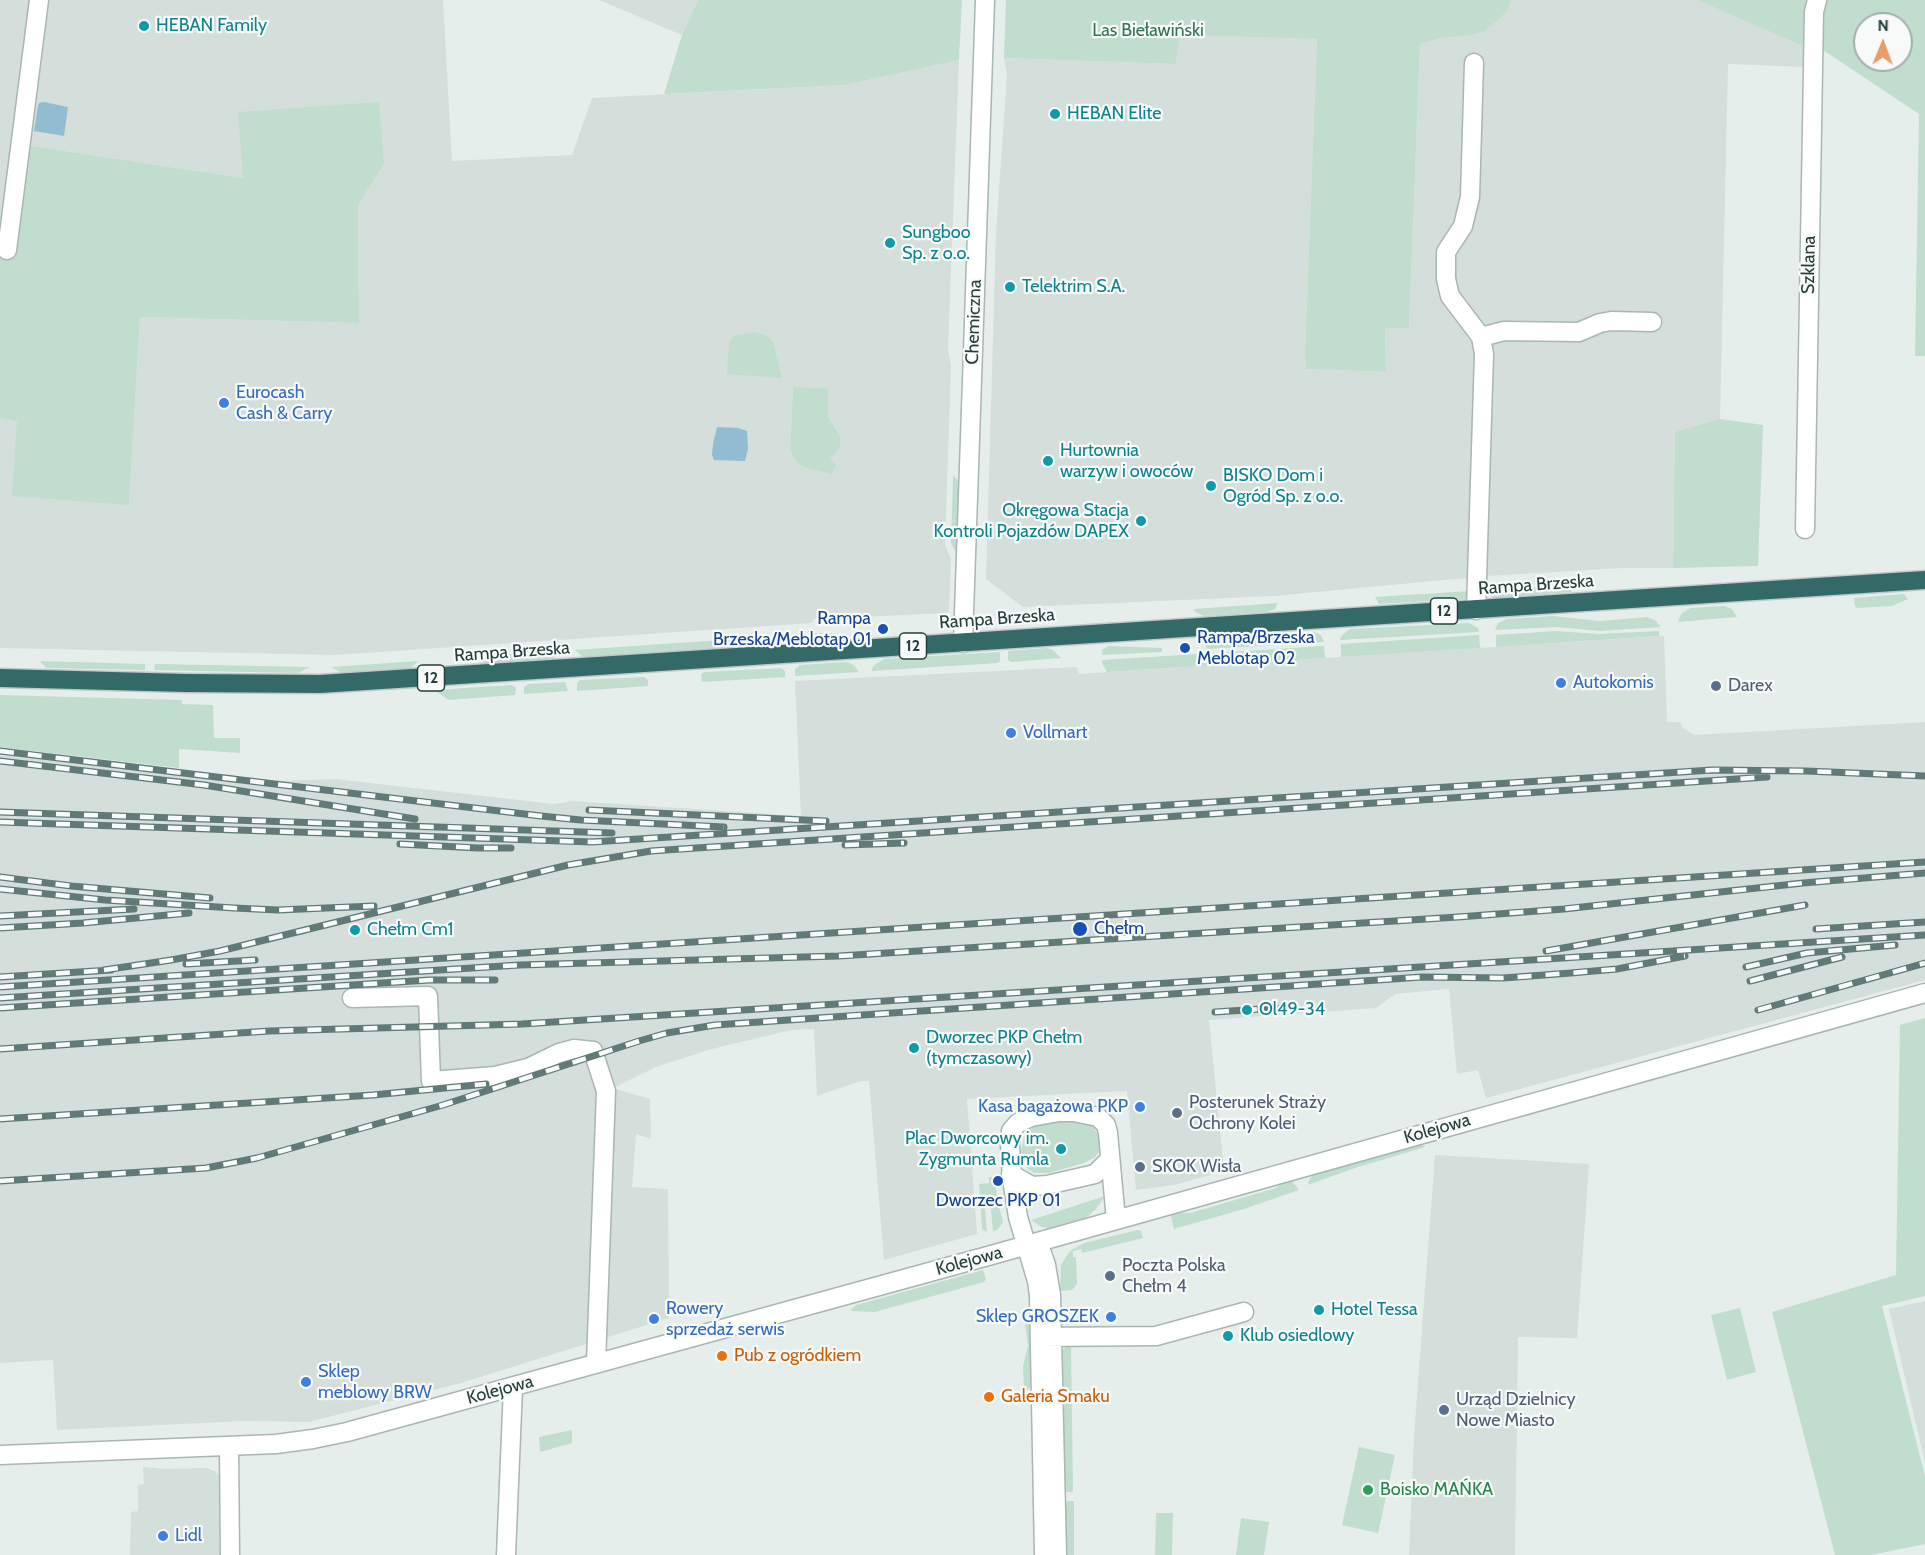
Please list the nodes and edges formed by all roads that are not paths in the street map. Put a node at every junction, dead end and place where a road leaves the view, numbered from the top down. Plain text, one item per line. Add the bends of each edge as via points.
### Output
1 (39, 0) edge
2 (985, 0) edge
3 (1817, 0) edge
4 (1474, 63) dead end
5 (7, 250) dead end
6 (1652, 322) dead end
7 (1481, 337) junction
8 (1805, 529) dead end
9 (1925, 580) edge
10 (1476, 610) junction
11 (963, 643) junction
12 (0, 678) edge
13 (1925, 993) edge
14 (352, 998) dead end
15 (1110, 1159) junction
16 (1011, 1174) junction
17 (1116, 1220) junction
18 (1033, 1244) junction
19 (1245, 1312) dead end
20 (1046, 1337) junction
21 (597, 1364) junction
22 (513, 1387) junction
23 (229, 1446) junction
24 (0, 1455) edge
25 (230, 1555) edge
26 (506, 1555) edge
27 (1044, 1555) edge
28 (1057, 1555) edge

1 - 5 street
2 - 11 street, Chemiczna
3 - 8 street, Szklana
4 - 7 street via 1470,197 1463,226 1446,252 1446,279 1450,296
6 - 7 street via 1611,321 1579,332 1504,331
7 - 10 street via 1484,354
9 - 10 highway, Rampa Brzeska / 12
10 - 11 highway, Rampa Brzeska / 12
11 - 12 highway, Rampa Brzeska / 12 via 320,684
13 - 17 street, Kolejowa
14 - 21 street via 428,996 431,1081 495,1076 528,1068 574,1049 593,1051 606,1091
15 - 16 street via 1095,1174 1047,1185 1032,1186
15 - 16 street via 1106,1125 1098,1118 1074,1112 1046,1113 1018,1123 1011,1131
15 - 17 street
16 - 18 street via 1018,1216
17 - 18 street, Kolejowa
18 - 20 street
18 - 21 street, Kolejowa
19 - 20 street via 1156,1336
20 - 27 street
20 - 28 street
21 - 22 street, Kolejowa
22 - 23 street, Kolejowa via 347,1432
22 - 26 street
23 - 24 street, Kolejowa
23 - 25 street

